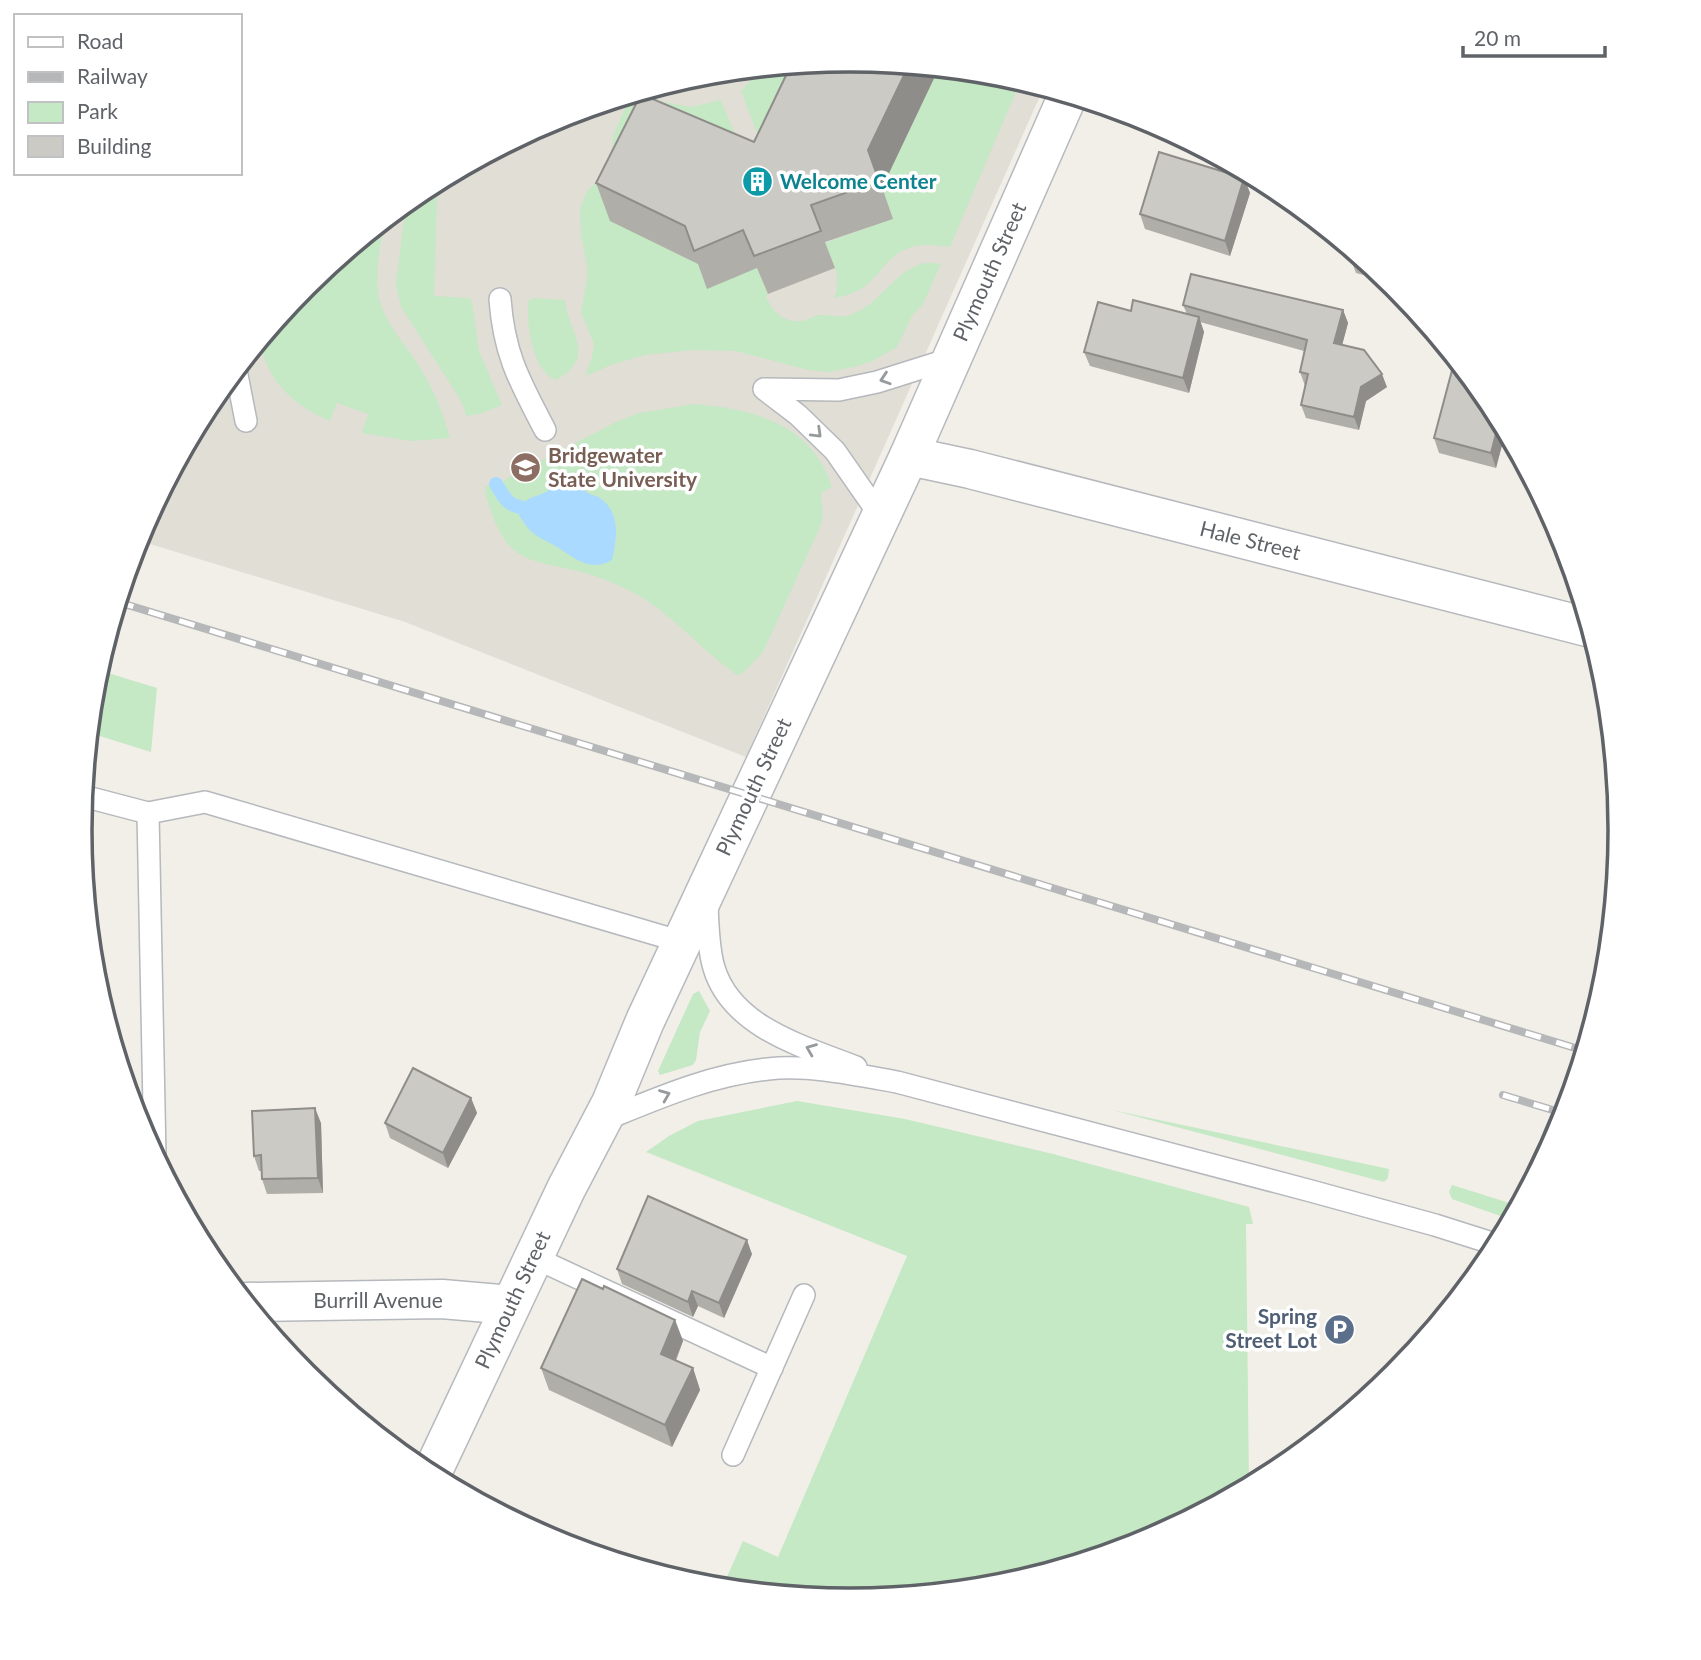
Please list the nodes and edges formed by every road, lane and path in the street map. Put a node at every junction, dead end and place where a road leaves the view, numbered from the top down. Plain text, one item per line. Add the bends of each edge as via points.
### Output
1 (1064, 103) edge
2 (500, 299) dead end
3 (950, 359) junction
4 (239, 383) edge
5 (246, 421) dead end
6 (545, 430) dead end
7 (909, 456) junction
8 (881, 517) junction
9 (1580, 625) edge
10 (93, 799) edge
11 (148, 813) junction
12 (706, 891) junction
13 (682, 942) junction
14 (897, 1082) junction
15 (602, 1121) junction
16 (154, 1130) edge
17 (1487, 1241) edge
18 (533, 1257) junction
19 (804, 1295) dead end
20 (257, 1302) edge
21 (511, 1305) junction
22 (772, 1368) junction
23 (733, 1455) dead end
24 (436, 1464) edge

1 - 3 main road, Plymouth Street
2 - 6 lane via 510,360
3 - 7 main road, Plymouth Street
3 -> 8 lane via 839,390 764,389 835,450
4 - 5 lane
7 - 8 main road, Plymouth Street
7 - 9 main road, Hale Street
8 - 12 main road, Plymouth Street
10 - 11 lane
11 - 13 lane via 205,802
11 - 16 lane
12 - 13 main road, Plymouth Street
14 -> 12 lane via 796,1043 743,1013 715,972
13 - 15 main road, Plymouth Street
15 -> 14 lane via 692,1084 771,1068 834,1071
14 - 17 lane
15 - 18 main road, Plymouth Street
18 - 21 main road, Plymouth Street
18 - 22 lane
19 - 22 lane
20 - 21 main road, Burrill Avenue via 442,1299
21 - 24 main road, Plymouth Street
22 - 23 lane

